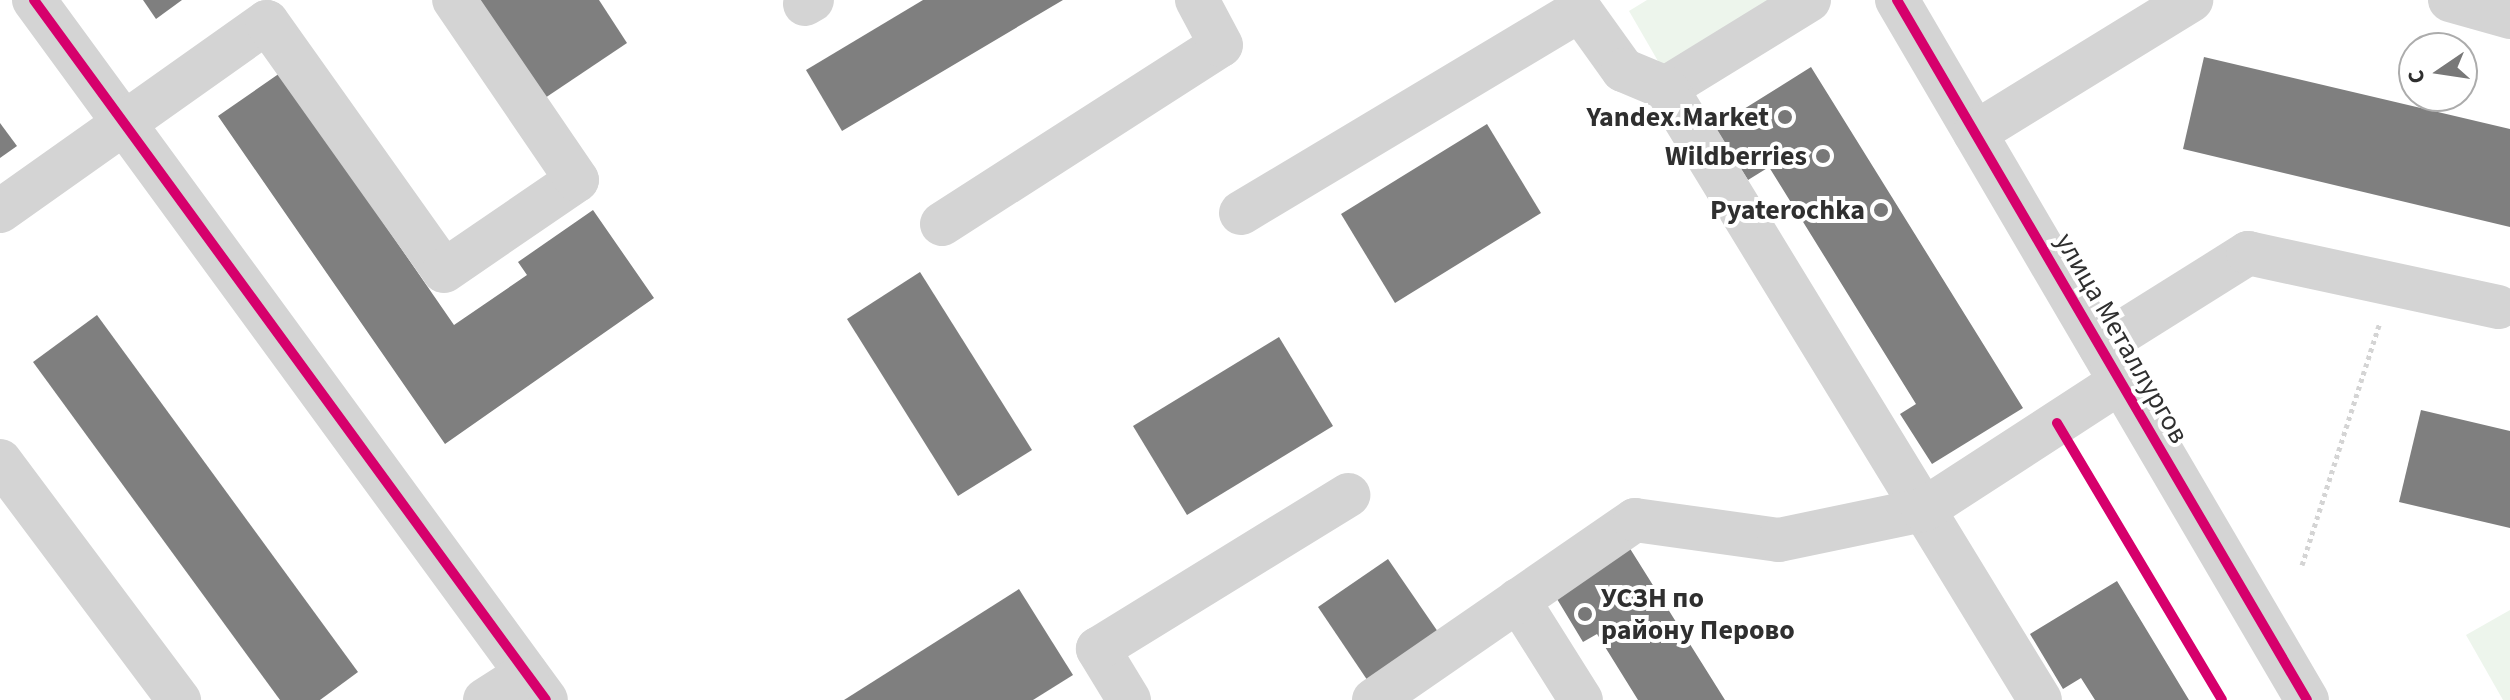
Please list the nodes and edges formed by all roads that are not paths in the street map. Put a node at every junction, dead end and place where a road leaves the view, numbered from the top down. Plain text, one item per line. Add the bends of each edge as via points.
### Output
1 (34, 0) edge
2 (454, 0) edge
3 (1197, 0) edge
4 (1809, 0) edge
5 (1897, 0) edge
6 (2191, 0) edge
7 (2450, 0) edge
8 (2510, 17) edge
9 (1666, 88) junction
10 (123, 122) junction
11 (1975, 133) junction
12 (0, 211) edge
13 (1241, 213) dead end
14 (942, 224) dead end
15 (2498, 307) dead end
16 (2110, 364) junction
17 (0, 461) edge
18 (1348, 495) dead end
19 (1923, 510) junction
20 (1518, 600) junction
21 (536, 687) edge
22 (179, 700) edge
23 (485, 700) edge
24 (1129, 700) edge
25 (1374, 700) edge
26 (1581, 700) edge
27 (2040, 700) edge
28 (2307, 700) edge

1 - 10 street
2 - 10 street via 577,180 444,271 267,22
3 - 14 street via 1221,45
4 - 9 street
5 - 11 street, улица Металлургов
6 - 11 street
7 - 8 street
9 - 13 street via 1623,70 1580,10
9 - 19 street
10 - 12 street
10 - 21 street
11 - 16 street, улица Металлургов
15 - 16 street via 2248,253
16 - 19 street
16 - 28 street, улица Металлургов
17 - 22 street
18 - 24 street via 1098,649
19 - 20 street via 1779,540 1635,520
19 - 27 street
20 - 25 street
20 - 26 street
21 - 23 street

